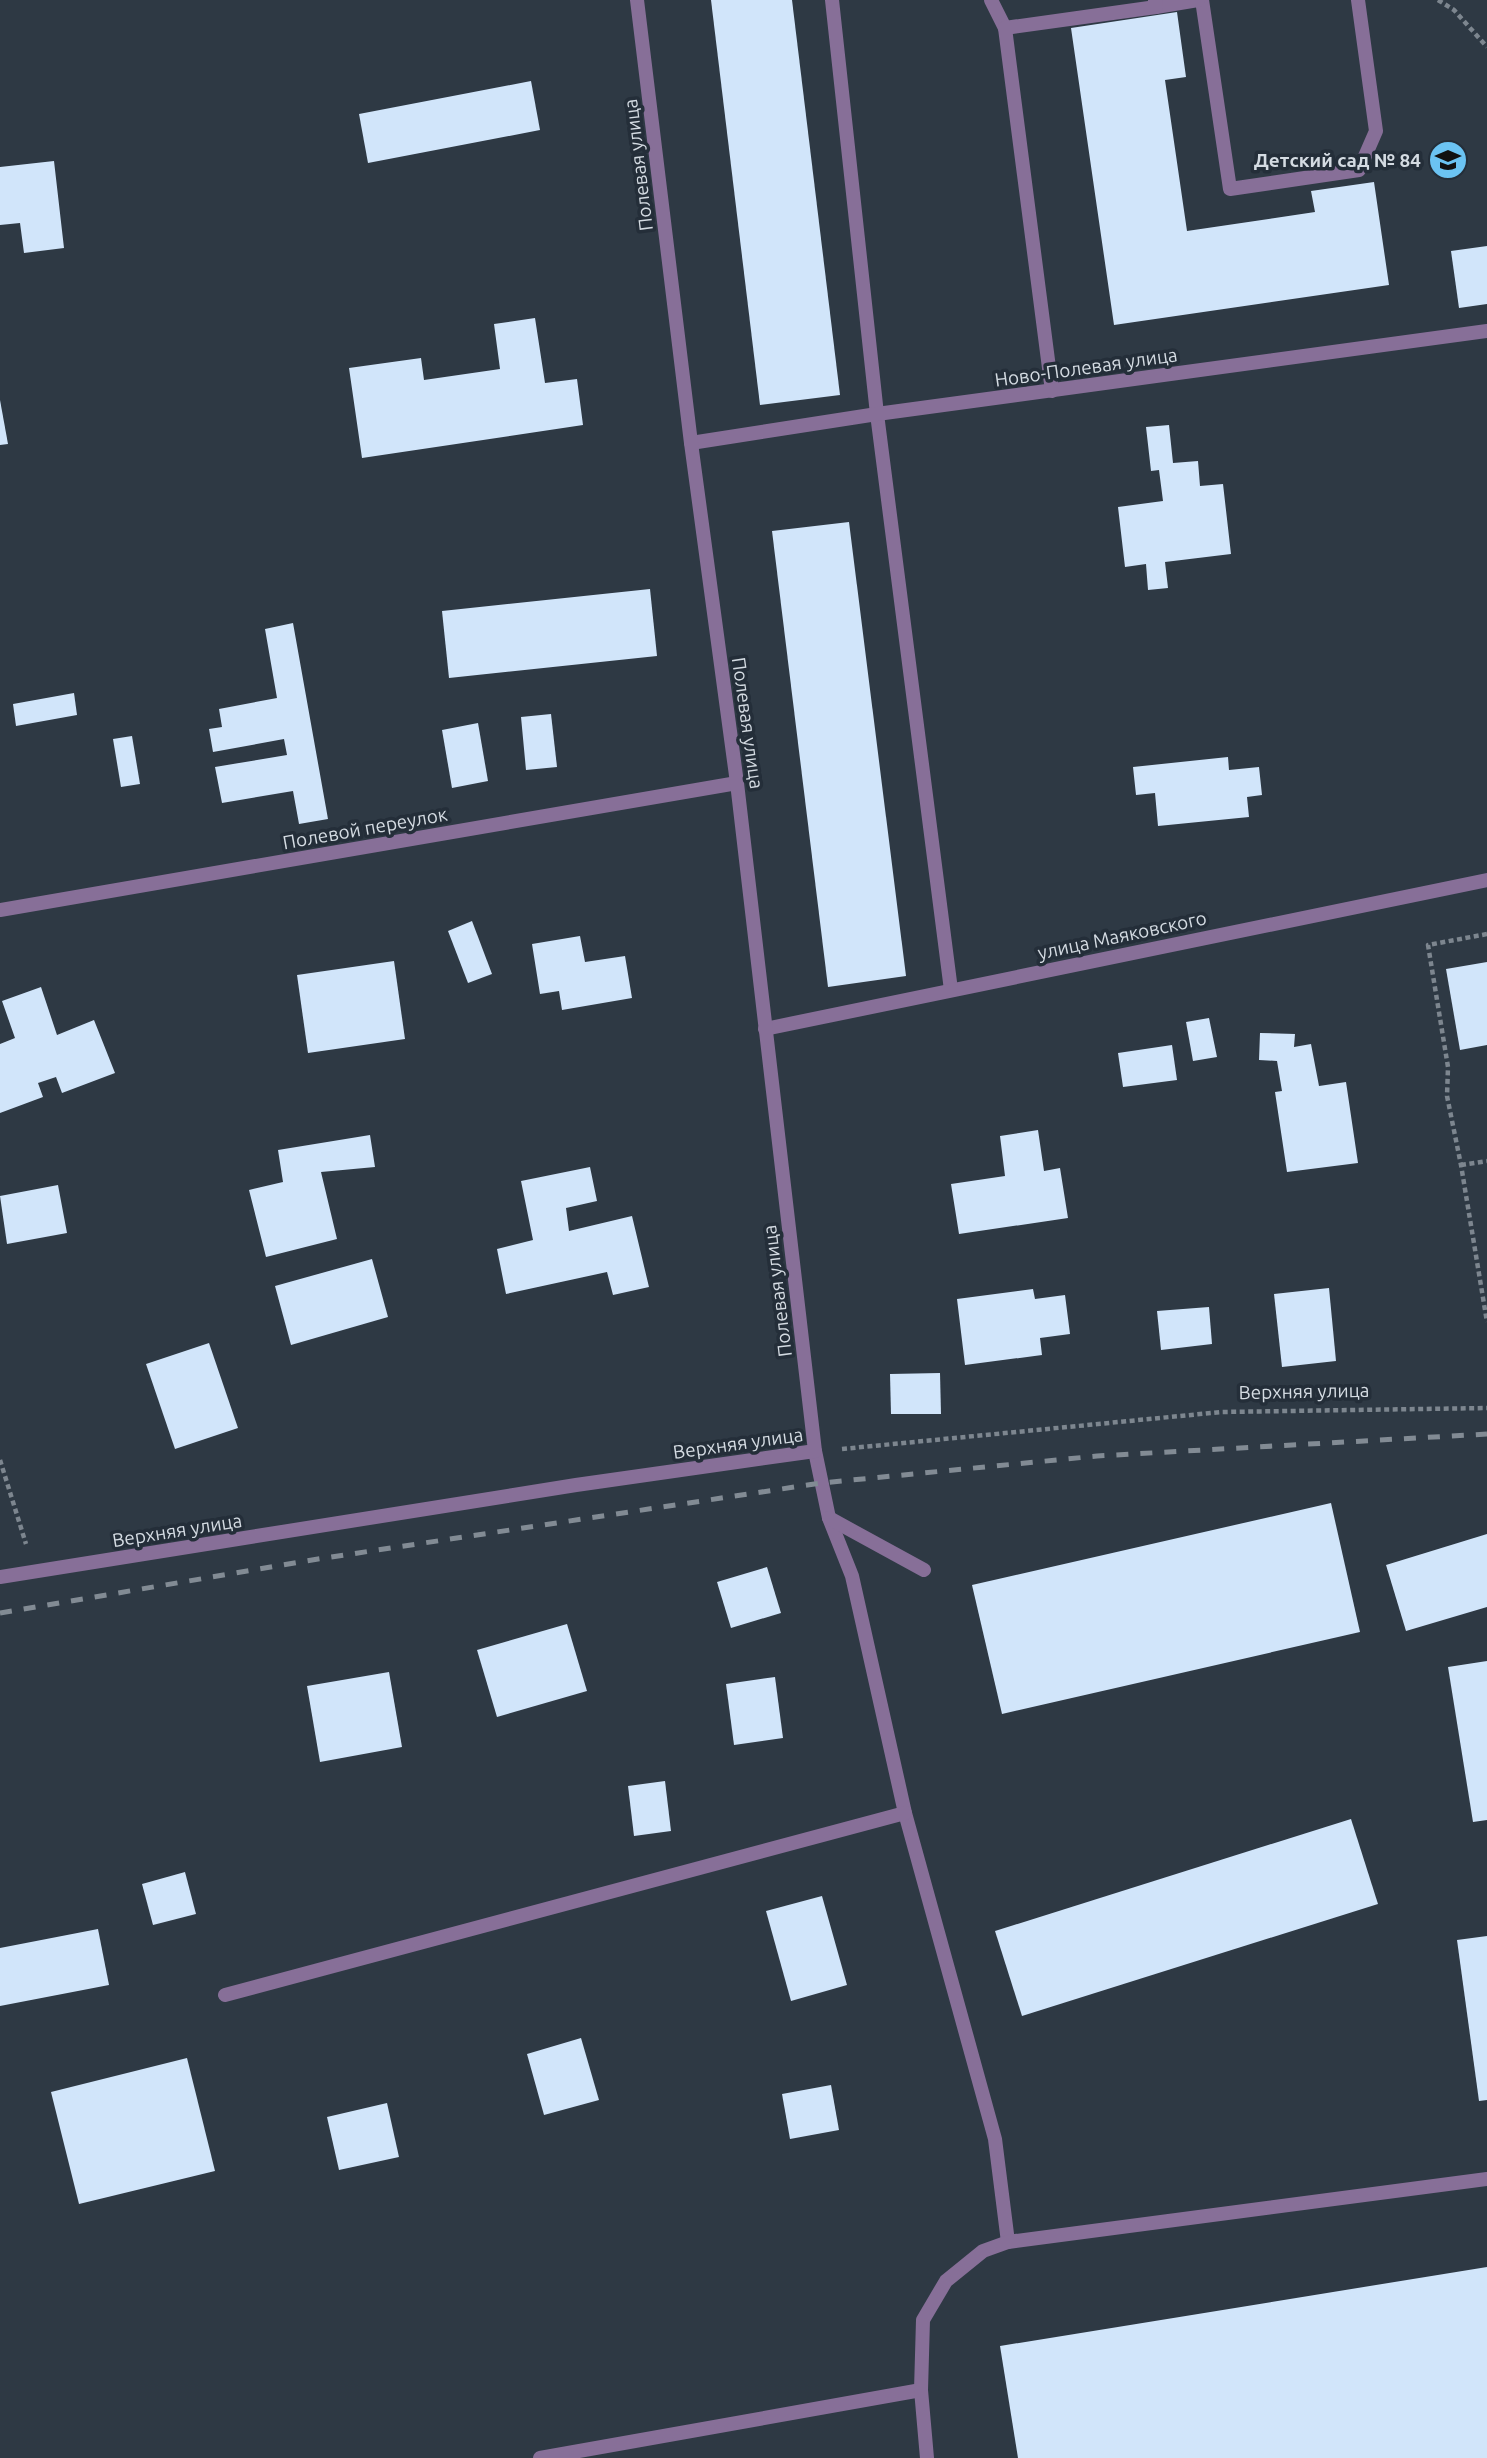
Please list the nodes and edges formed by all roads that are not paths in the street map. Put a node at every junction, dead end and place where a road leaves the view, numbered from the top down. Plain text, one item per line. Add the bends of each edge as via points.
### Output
1 (637, 0) edge
2 (832, 0) edge
3 (991, 0) edge
4 (1200, 0) edge
5 (1359, 0) edge
6 (1156, 4) edge
7 (1005, 28) junction
8 (1487, 331) edge
9 (1052, 391) junction
10 (877, 414) junction
11 (691, 443) junction
12 (737, 783) junction
13 (1487, 880) edge
14 (0, 910) edge
15 (951, 990) junction
16 (765, 1029) junction
17 (815, 1451) junction
18 (829, 1518) junction
19 (924, 1570) dead end
20 (0, 1577) edge
21 (905, 1813) junction
22 (225, 1996) dead end
23 (1487, 2179) edge
24 (1008, 2242) junction
25 (920, 2390) junction
26 (540, 2458) edge
27 (926, 2458) edge

1 - 11 street, Полевая улица
2 - 10 street
3 - 7 street
4 - 5 street via 1230,189 1359,170 1376,131
4 - 6 street
6 - 7 street
7 - 9 street
8 - 9 street, Ново-Полевая улица
9 - 10 street, Ново-Полевая улица
10 - 11 street, Ново-Полевая улица
10 - 15 street
11 - 12 street, Полевая улица
12 - 14 street, Полевой переулок
12 - 16 street, Полевая улица
13 - 15 street, улица Маяковского
15 - 16 street, улица Маяковского
16 - 17 street, Полевая улица
17 - 18 street, Полевая улица
17 - 20 street, Верхняя улица
18 - 19 street
18 - 21 street, Полевая улица via 852,1576
21 - 22 street
21 - 24 street, Полевая улица via 995,2138
23 - 24 street
24 - 25 street via 983,2251 946,2281 923,2320
25 - 26 street
25 - 27 street

